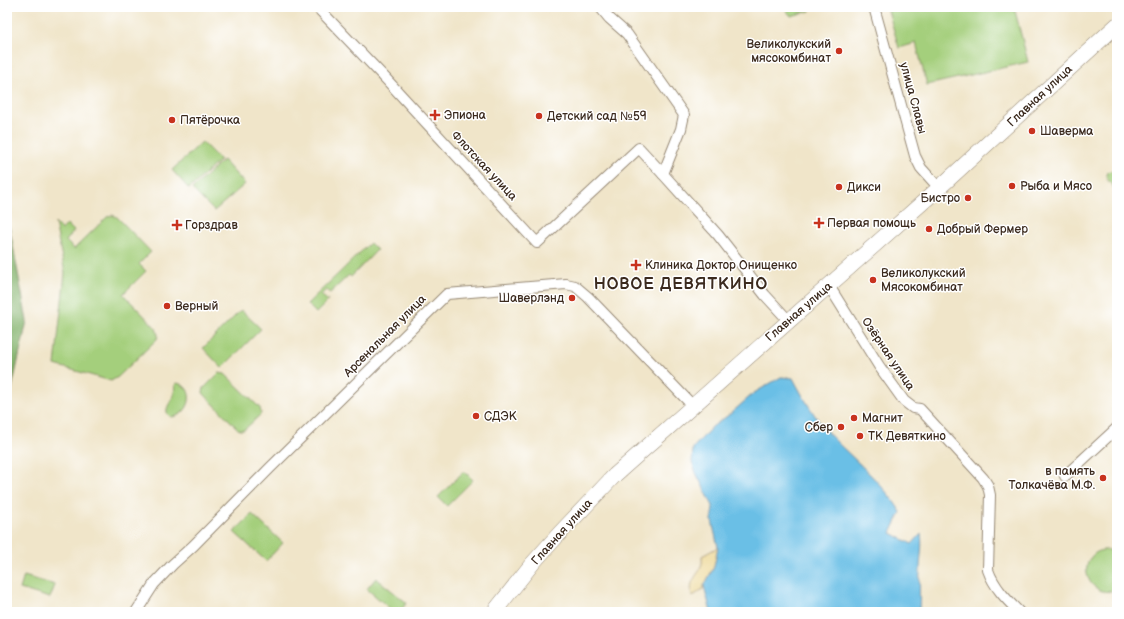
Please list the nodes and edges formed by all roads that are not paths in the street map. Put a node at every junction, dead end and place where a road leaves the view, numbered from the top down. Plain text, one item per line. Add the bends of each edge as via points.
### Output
1 (317, 7) edge
2 (600, 7) edge
3 (874, 7) edge
4 (1117, 25) edge
5 (664, 174) junction
6 (939, 188) junction
7 (829, 286) junction
8 (789, 321) junction
9 (693, 406) junction
10 (1117, 428) edge
11 (1065, 476) dead end
12 (136, 612) edge
13 (494, 612) edge
14 (1019, 612) edge

1 - 5 street, Флотская улица via 537,243 639,148
2 - 5 street via 627,34 684,115
3 - 6 street, улица Славы via 915,156 921,168
4 - 6 main road, Главная улица
5 - 8 street
6 - 7 main road, Главная улица
7 - 8 main road, Главная улица
7 - 14 street, Озёрная улица via 904,401 913,408 920,409 988,486 988,570 996,587
8 - 9 main road, Главная улица
9 - 12 street, Арсенальная улица via 575,286 566,284 447,294 172,564 154,584
9 - 13 main road, Главная улица via 615,475 532,564
10 - 11 street

